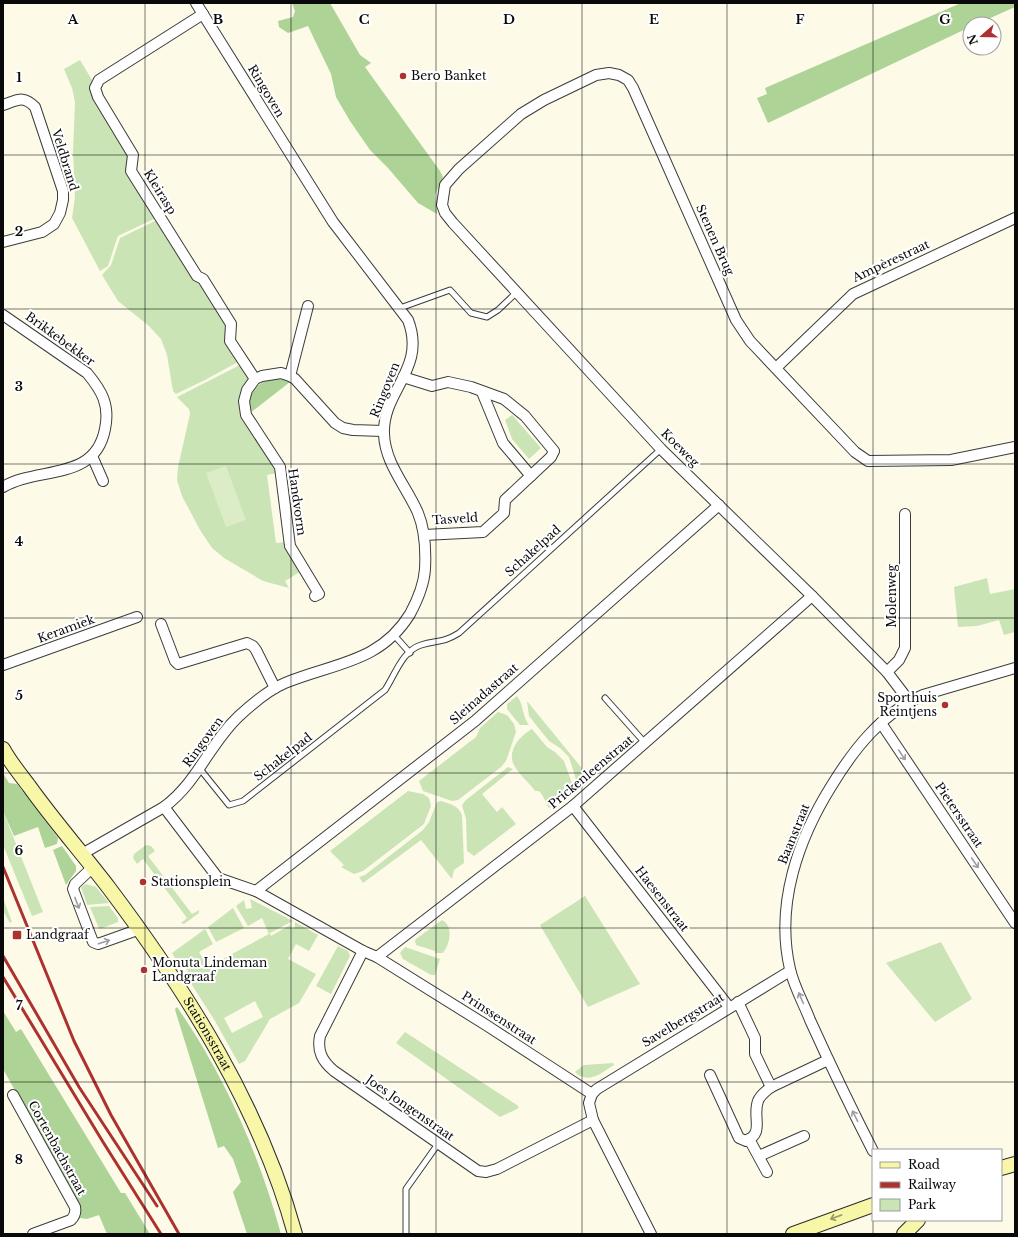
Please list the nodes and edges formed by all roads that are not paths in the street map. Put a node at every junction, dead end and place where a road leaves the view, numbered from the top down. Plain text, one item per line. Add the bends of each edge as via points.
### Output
1 (196, 3) edge
2 (203, 14) junction
3 (3, 105) edge
4 (442, 205) joint
5 (1015, 218) edge
6 (3, 242) edge
7 (517, 292) junction
8 (308, 306) dead end
9 (400, 308) junction
10 (3, 315) edge
11 (777, 367) junction
12 (290, 376) junction
13 (403, 377) junction
14 (255, 380) junction
15 (482, 392) junction
16 (384, 431) junction
17 (1015, 447) edge
18 (661, 449) junction
19 (92, 456) junction
20 (531, 476) junction
21 (102, 481) dead end
22 (3, 487) edge
23 (719, 505) junction
24 (905, 514) dead end
25 (424, 534) junction
26 (315, 596) dead end
27 (812, 596) junction
28 (137, 617) dead end
29 (161, 624) dead end
30 (394, 635) junction
31 (410, 653) junction
32 (3, 665) edge
33 (1015, 668) edge
34 (887, 672) junction
35 (275, 688) junction
36 (605, 698) dead end
37 (909, 701) junction
38 (881, 723) junction
39 (645, 743) junction
40 (3, 749) edge
41 (200, 769) junction
42 (164, 806) junction
43 (574, 806) junction
44 (82, 854) junction
45 (93, 867) junction
46 (256, 891) junction
47 (1015, 923) edge
48 (140, 929) junction
49 (362, 951) junction
50 (377, 957) junction
51 (790, 971) junction
52 (734, 1005) junction
53 (828, 1060) junction
54 (710, 1075) dead end
55 (771, 1087) junction
56 (592, 1094) junction
57 (13, 1095) dead end
58 (593, 1120) junction
59 (804, 1136) dead end
60 (749, 1139) junction
61 (438, 1144) junction
62 (872, 1149) edge
63 (759, 1156) junction
64 (1015, 1164) edge
65 (1002, 1168) edge
66 (767, 1172) dead end
67 (872, 1205) edge
68 (917, 1221) edge
69 (33, 1234) edge
70 (295, 1234) edge
71 (406, 1234) edge
72 (651, 1234) edge
73 (793, 1234) edge
74 (904, 1234) edge

1 - 2 street, Ringoven
2 - 9 street, Ringoven via 333,222
2 - 14 street, Kleirasp via 99,80 94,88 133,155 131,171 197,276 203,279 231,324 230,342
3 - 6 street, Veldbrand via 22,99 35,107 64,195 60,213 49,228
4 - 7 street, Koeweg via 453,223
4 - 11 street, Stenen Brug via 445,186 459,169 521,114 596,75 619,75 628,80 633,88 736,320 750,341
5 - 11 street, Ampèrestraat via 853,294
7 - 9 lane via 488,317 471,313 450,290
7 - 18 street, Koeweg
8 - 12 street
9 - 13 street, Ringoven via 408,320 413,338 413,352
10 - 19 street, Brikkebekker via 88,373 98,386 105,399 108,413 104,436
11 - 17 street, Stenen Brug via 855,452 868,461 951,460
12 - 14 street via 272,374
12 - 16 street via 295,378 335,423 343,428
13 - 15 street, Tasveld via 432,386 448,382
13 - 16 street, Ringoven via 388,411
14 - 26 street, Handvorm via 247,390 244,401 246,415 280,467 290,546 319,594
15 - 20 street via 503,443
15 - 20 street, Tasveld via 515,407 552,448 554,453
16 - 25 street, Ringoven via 387,452 417,511
18 - 23 street, Koeweg
18 - 31 lane, Schakelpad via 459,633 442,642 420,645
19 - 21 street
19 - 22 street via 66,469
20 - 25 street, Tasveld via 505,500 504,513 483,532
23 - 27 street, Koeweg
23 - 46 street, Sleinadastraat via 475,721
24 - 34 street, Molenweg via 905,648 899,660
25 - 30 street, Ringoven via 425,571 420,593 408,617
27 - 34 street, Koeweg
27 - 39 street, Prickenleenstraat
28 - 32 street, Keramiek
29 - 35 street via 178,664 247,643 256,650
30 - 31 lane
30 - 35 street, Ringoven via 366,656
31 - 41 lane, Schakelpad via 398,666 385,690 243,801 229,805
33 - 37 street, Baanstraat via 931,692
34 - 37 street, Koeweg
35 - 41 street, Ringoven via 238,717 216,742
36 - 39 lane
37 - 38 street, Baanstraat
38 -> 47 street, Pietersstraat
38 - 51 street, Baanstraat via 840,772 821,802 801,846 786,904
39 - 43 street, Prickenleenstraat
40 - 44 street, Stationsstraat via 43,806
41 - 42 street, Ringoven via 186,787
42 - 44 street
42 - 46 street via 218,878
43 - 50 street, Prickenleenstraat
43 - 52 street, Haesenstraat
44 - 45 street, Stationsstraat
45 - 48 street, Stationsstraat
45 -> 48 street via 73,889 92,942 101,944
46 - 49 street, Prinssenstraat
48 - 70 street, Stationsstraat via 179,986 225,1064 272,1162
49 - 50 street, Prinssenstraat
49 - 61 street, Joes Jongenstraat via 320,1036 321,1056 334,1071
50 - 56 street, Prinssenstraat
51 - 52 street, Savelbergstraat
53 -> 51 street, Baanstraat
52 - 55 street, Haesenstraat via 755,1038 755,1054
52 - 56 street, Savelbergstraat via 596,1088
53 - 55 street
62 -> 53 street, Baanstraat
54 - 60 street via 738,1136 743,1141
55 - 60 street via 758,1100 757,1132
56 - 58 street via 589,1103
57 - 69 street, Cortenbachstraat via 76,1212 71,1220
58 - 61 street, Joes Jongenstraat via 497,1169 486,1172 478,1171
58 - 72 street
59 - 63 street
60 - 63 street
61 - 71 lane via 406,1189
63 - 66 street
64 - 65 street
67 -> 73 street
68 - 74 street

